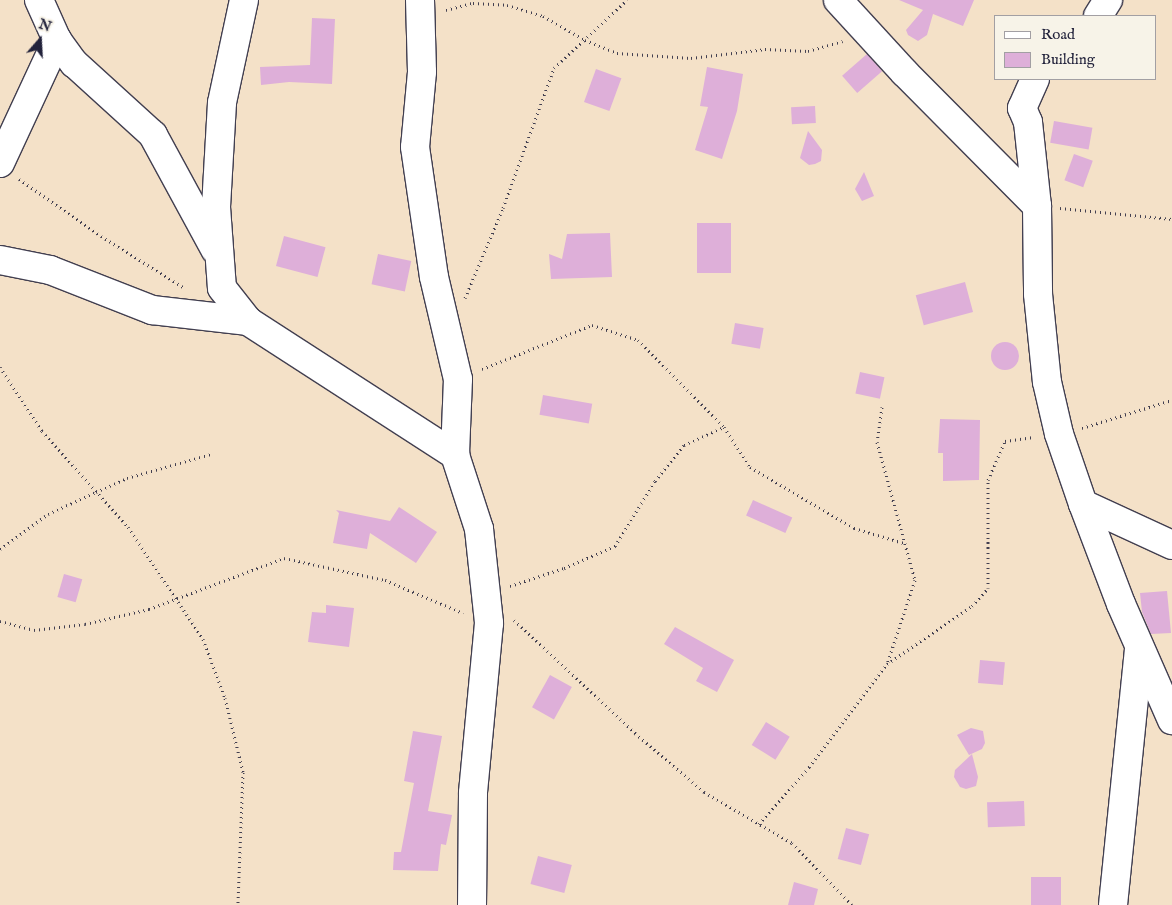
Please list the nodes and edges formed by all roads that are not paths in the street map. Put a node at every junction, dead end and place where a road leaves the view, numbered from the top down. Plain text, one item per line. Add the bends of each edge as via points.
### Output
1 (39, 0) edge
2 (244, 0) edge
3 (838, 0) edge
4 (1108, 0) edge
5 (421, 8) edge
6 (1099, 15) edge
7 (57, 40) junction
8 (1035, 80) edge
9 (8, 170) edge
10 (1037, 206) junction
11 (220, 257) junction
12 (0, 260) edge
13 (248, 321) junction
14 (455, 456) junction
15 (1082, 504) junction
16 (1172, 545) edge
17 (1139, 647) junction
18 (1172, 720) edge
19 (472, 905) edge
20 (1113, 905) edge

1 - 7 street
2 - 11 street via 222,103 216,207
3 - 10 street
4 - 6 street
5 - 14 street via 422,72 415,147 434,278 458,379
7 - 9 street
7 - 11 street via 74,63 153,135
8 - 10 street via 1022,108 1028,122
10 - 15 street via 1038,294 1047,382 1059,434
11 - 13 street via 222,288
12 - 13 street via 50,270 152,310
13 - 14 street
14 - 19 street via 479,529 489,623 473,793
15 - 16 street
15 - 17 street
17 - 18 street
17 - 20 street

